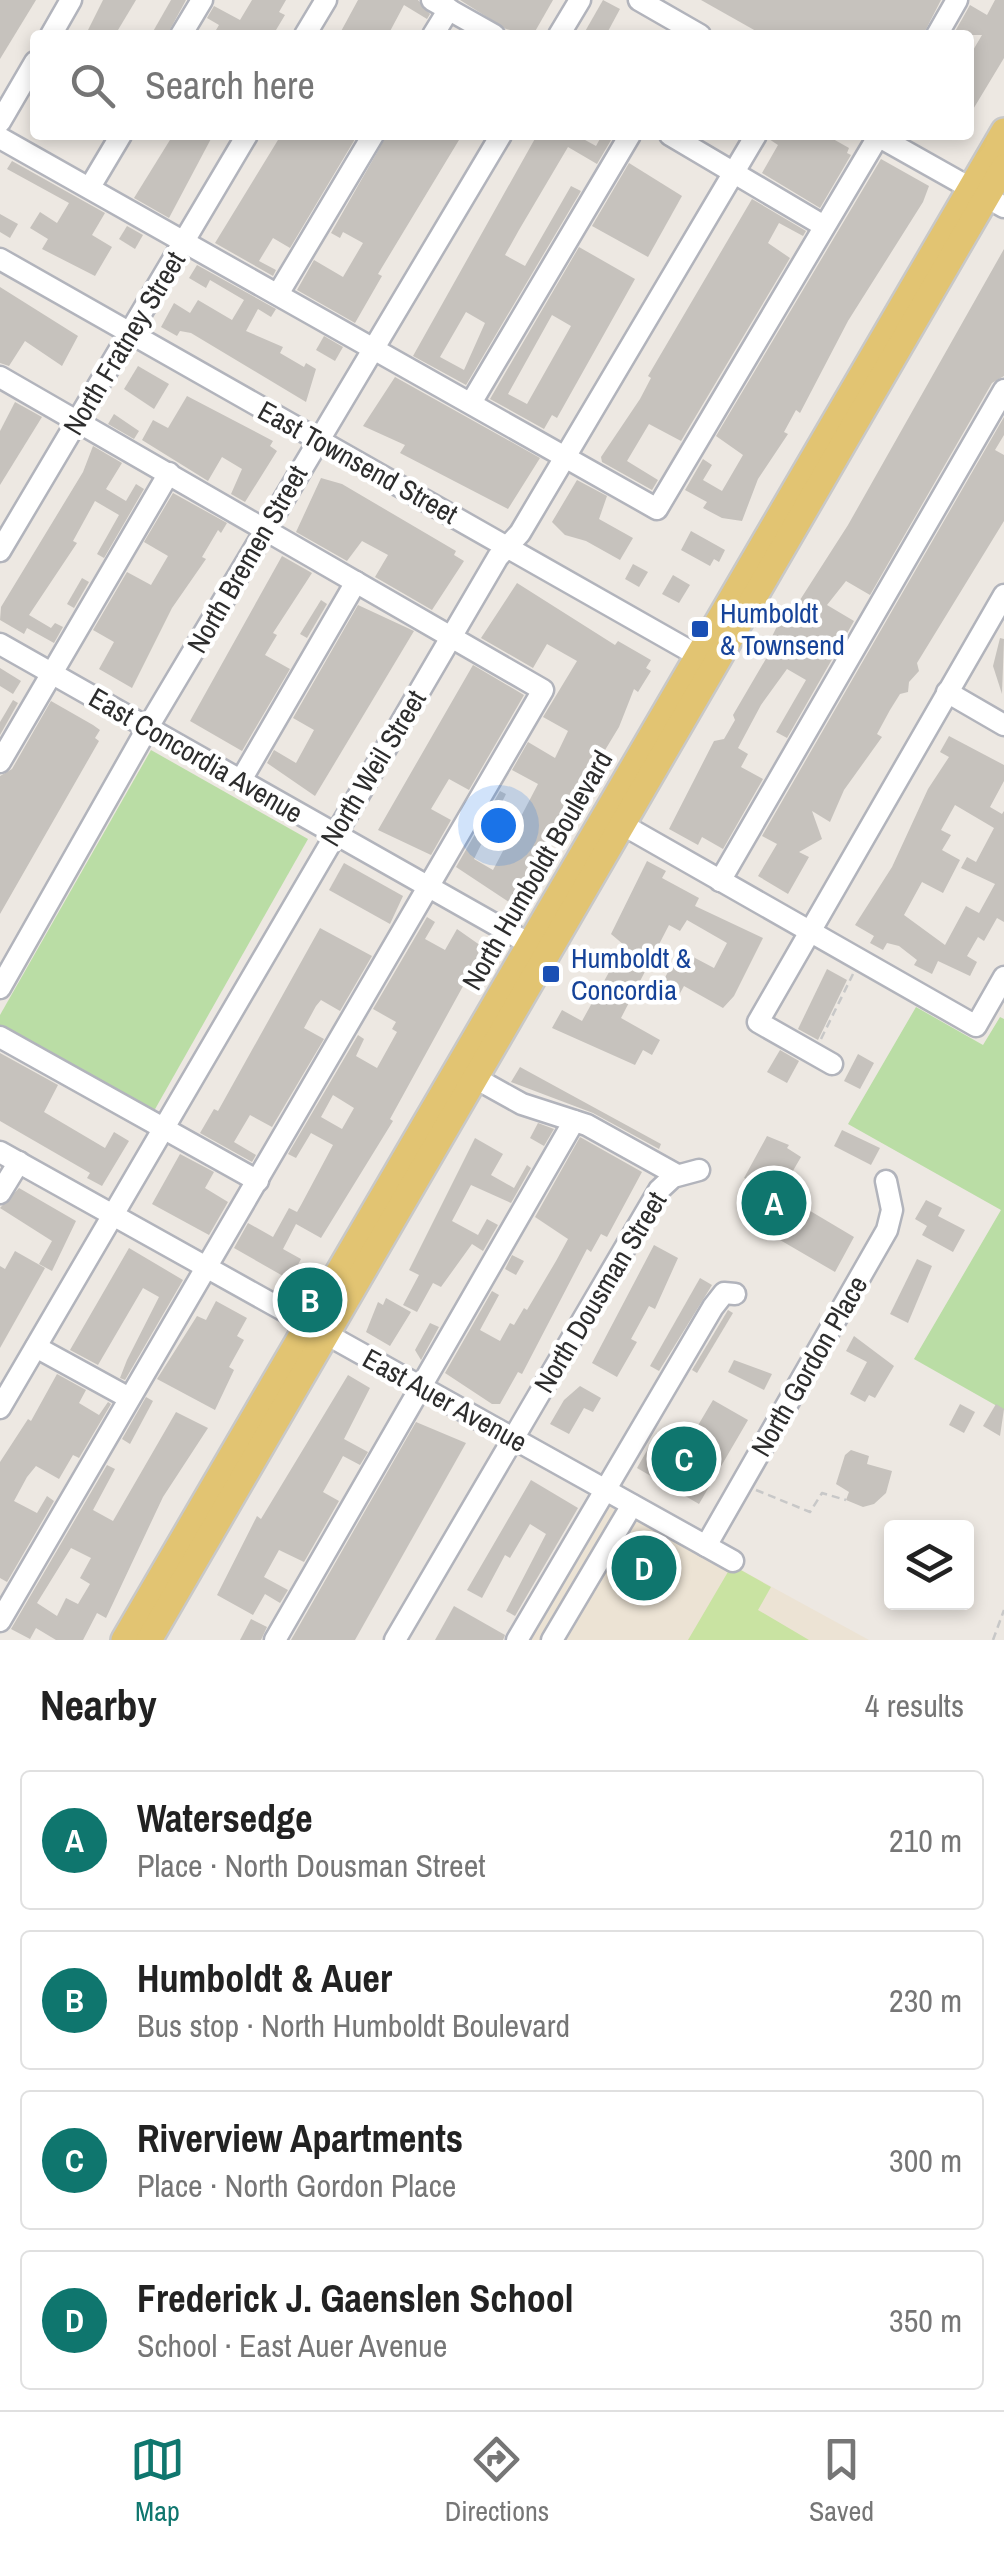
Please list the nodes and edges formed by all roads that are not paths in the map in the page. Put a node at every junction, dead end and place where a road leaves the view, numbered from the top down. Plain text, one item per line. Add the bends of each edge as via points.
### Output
1 (72, 0) edge
2 (202, 0) edge
3 (326, 0) edge
4 (580, 0) edge
5 (638, 0) edge
6 (957, 0) edge
7 (440, 5) edge
8 (54, 30) edge
9 (184, 30) edge
10 (309, 30) edge
11 (434, 30) edge
12 (485, 30) edge
13 (563, 30) edge
14 (691, 30) edge
15 (940, 30) edge
16 (30, 71) edge
17 (0, 122) edge
18 (1004, 131) edge
19 (0, 138) edge
20 (118, 140) edge
21 (244, 140) edge
22 (370, 140) edge
23 (498, 140) edge
24 (627, 140) edge
25 (679, 140) edge
26 (753, 140) edge
27 (876, 140) edge
28 (885, 140) edge
29 (1004, 168) edge
30 (734, 172) junction
31 (90, 186) junction
32 (987, 198) edge
33 (824, 226) junction
34 (185, 240) junction
35 (0, 258) edge
36 (278, 294) junction
37 (130, 333) junction
38 (376, 349) junction
39 (0, 377) edge
40 (1004, 390) edge
41 (471, 403) junction
42 (77, 420) junction
43 (319, 440) junction
44 (565, 457) junction
45 (168, 473) junction
46 (265, 530) junction
47 (508, 547) junction
48 (0, 550) edge
49 (356, 582) junction
50 (1004, 595) edge
51 (452, 638) junction
52 (0, 644) edge
53 (707, 661) junction
54 (52, 673) junction
55 (947, 692) junction
56 (1004, 725) edge
57 (148, 727) junction
58 (0, 762) edge
59 (241, 780) junction
60 (614, 820) junction
61 (333, 833) junction
62 (720, 881) junction
63 (429, 887) junction
64 (810, 932) junction
65 (539, 949) junction
66 (1004, 977) edge
67 (0, 988) edge
68 (0, 1037) edge
69 (832, 1064) dead end
70 (478, 1079) junction
71 (574, 1121) junction
72 (162, 1128) junction
73 (9, 1157) edge
74 (699, 1170) dead end
75 (677, 1175) junction
76 (258, 1180) junction
77 (886, 1181) dead end
78 (0, 1193) edge
79 (112, 1214) junction
80 (206, 1266) junction
81 (735, 1294) dead end
82 (318, 1329) junction
83 (36, 1347) junction
84 (423, 1386) junction
85 (130, 1398) junction
86 (0, 1408) edge
87 (514, 1438) junction
88 (604, 1488) junction
89 (632, 1505) junction
90 (706, 1546) junction
91 (733, 1561) dead end
92 (0, 1621) edge
93 (124, 1640) edge
94 (149, 1640) edge
95 (275, 1640) edge
96 (395, 1640) edge
97 (517, 1640) edge
98 (552, 1640) edge

1 - 8 street
2 - 9 street
3 - 10 street
4 - 13 street
5 - 14 street
6 - 15 street
7 - 11 street
7 - 12 street
16 - 17 street
18 - 32 main road, North Humboldt Boulevard
19 - 31 street
20 - 31 street
21 - 34 street, North Fratney Street
22 - 36 street
23 - 38 street, North Bremen Street
24 - 41 street
25 - 30 street
26 - 30 street, North Weil Street
27 - 33 street
28 - 32 street
29 - 32 main road, North Humboldt Boulevard
30 - 33 street
30 - 44 street, North Weil Street
31 - 34 street
32 - 53 main road, North Humboldt Boulevard
33 - 44 street via 658,510
34 - 36 street
34 - 37 street, North Fratney Street
35 - 37 street, East Townsend Street
36 - 38 street
37 - 42 street, North Fratney Street
37 - 43 street, East Townsend Street
38 - 41 street
38 - 43 street, North Bremen Street
39 - 42 street
40 - 62 street
41 - 44 street
42 - 45 street
42 - 48 street, North Fratney Street
43 - 46 street, North Bremen Street
43 - 47 street, East Townsend Street
44 - 47 street, North Weil Street
45 - 46 street
45 - 54 street
46 - 49 street
46 - 57 street, North Bremen Street
47 - 51 street, North Weil Street
47 - 53 street, East Townsend Street
49 - 51 street
49 - 59 street
50 - 55 street
51 - 61 street, North Weil Street
51 - 63 street via 543,690
52 - 54 street, East Concordia Avenue
53 - 60 main road, North Humboldt Boulevard
54 - 57 street, East Concordia Avenue
54 - 58 street
55 - 56 street
55 - 64 street
57 - 59 street, East Concordia Avenue
57 - 67 street, North Bremen Street
59 - 61 street, East Concordia Avenue
60 - 62 street
60 - 65 main road, North Humboldt Boulevard
61 - 63 street, East Concordia Avenue
61 - 72 street, North Weil Street
62 - 64 street
63 - 65 street, East Concordia Avenue
63 - 76 street
64 - 66 street via 976,1026
64 - 69 street via 758,1022
65 - 70 main road, North Humboldt Boulevard
65 - 82 main road, North Humboldt Boulevard
68 - 72 street
70 - 71 street via 522,1104
70 - 82 main road, North Humboldt Boulevard
71 - 75 street
71 - 84 street
72 - 76 street
72 - 79 street, North Weil Street
73 - 78 street
73 - 79 street, East Auer Avenue
74 - 75 street, North Dousman Street
75 - 87 street, North Dousman Street via 659,1190
76 - 80 street
77 - 90 street, North Gordon Place via 892,1210 886,1230
79 - 80 street, East Auer Avenue
79 - 83 street, North Weil Street
80 - 82 street, East Auer Avenue
80 - 85 street
81 - 88 street via 720,1296
82 - 84 street, East Auer Avenue
82 - 93 main road, North Humboldt Boulevard
82 - 94 main road, North Humboldt Boulevard
83 - 85 street
83 - 86 street, North Weil Street
84 - 87 street, East Auer Avenue
84 - 95 street
85 - 92 street
87 - 88 street, East Auer Avenue
87 - 96 street, North Dousman Street
88 - 89 street, East Auer Avenue
88 - 97 street
89 - 90 street, East Auer Avenue
89 - 98 street
90 - 91 street, East Auer Avenue

